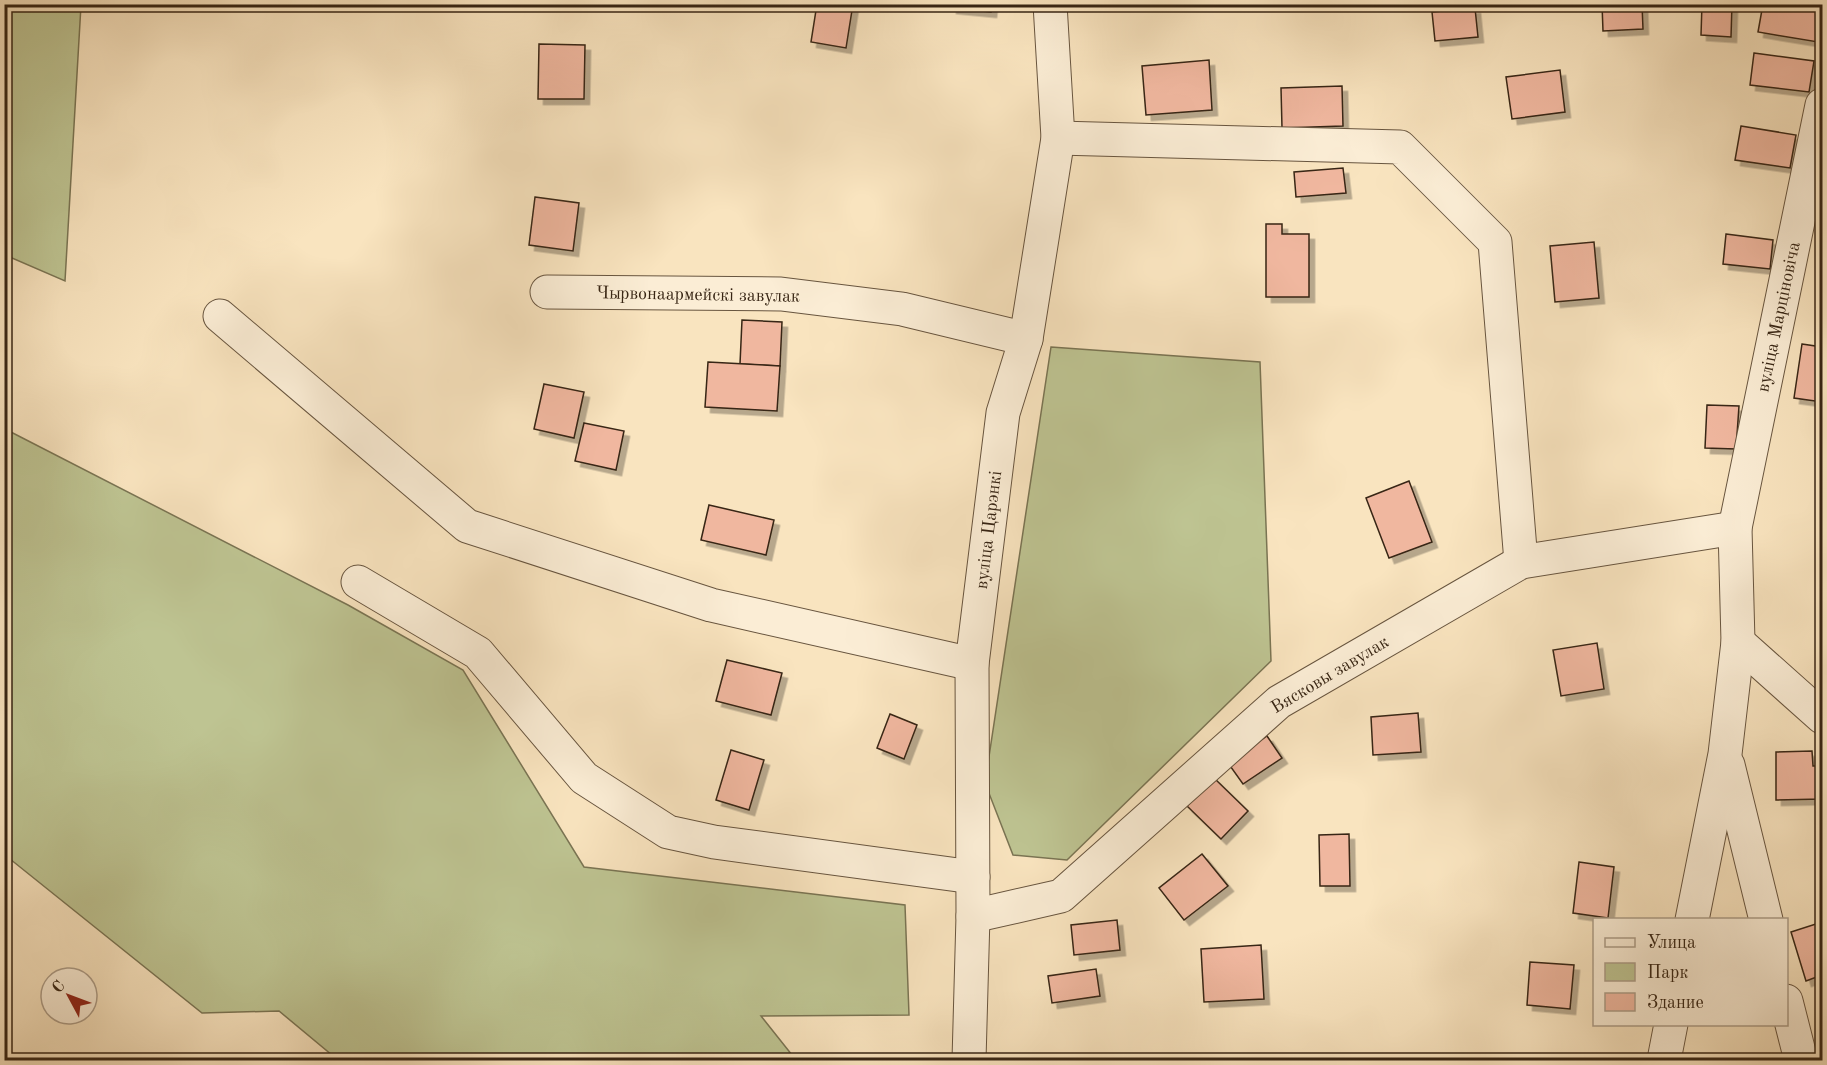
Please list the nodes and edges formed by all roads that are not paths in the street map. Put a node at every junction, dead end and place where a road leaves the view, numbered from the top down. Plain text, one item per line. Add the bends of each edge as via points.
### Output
1 (1050, 4) edge
2 (1822, 105) edge
3 (1058, 138) junction
4 (547, 292) dead end
5 (220, 316) dead end
6 (1026, 339) junction
7 (1735, 528) junction
8 (1521, 562) junction
9 (358, 582) dead end
10 (1738, 642) junction
11 (972, 664) junction
12 (1822, 717) edge
13 (1725, 754) junction
14 (973, 877) junction
15 (973, 916) junction
16 (1692, 918) edge
17 (1766, 918) edge
18 (1788, 1009) edge
19 (1671, 1026) edge
20 (969, 1060) edge
21 (1664, 1060) edge
22 (1801, 1060) edge

1 - 3 street, вуліца Царэнкі
2 - 7 street, вуліца Марціновіча
3 - 6 street, вуліца Царэнкі
3 - 8 street via 1400,147 1495,242
4 - 6 street, Чырвонаармейскі завулак via 781,294 902,309
5 - 11 street via 466,526 711,605
6 - 11 street, вуліца Царэнкі via 1003,413
7 - 8 street, Вясковы завулак
7 - 10 street, вуліца Марціновіча
8 - 15 street, Вясковы завулак via 1279,702 1061,896
9 - 14 street via 478,653 584,778 669,832 714,842
10 - 12 street
10 - 13 street, вуліца Марціновіча
11 - 14 street, вуліца Царэнкі
13 - 16 street, вуліца Марціновіча
13 - 17 street
14 - 15 street, вуліца Царэнкі
15 - 20 street, вуліца Царэнкі
18 - 22 street
19 - 21 street

